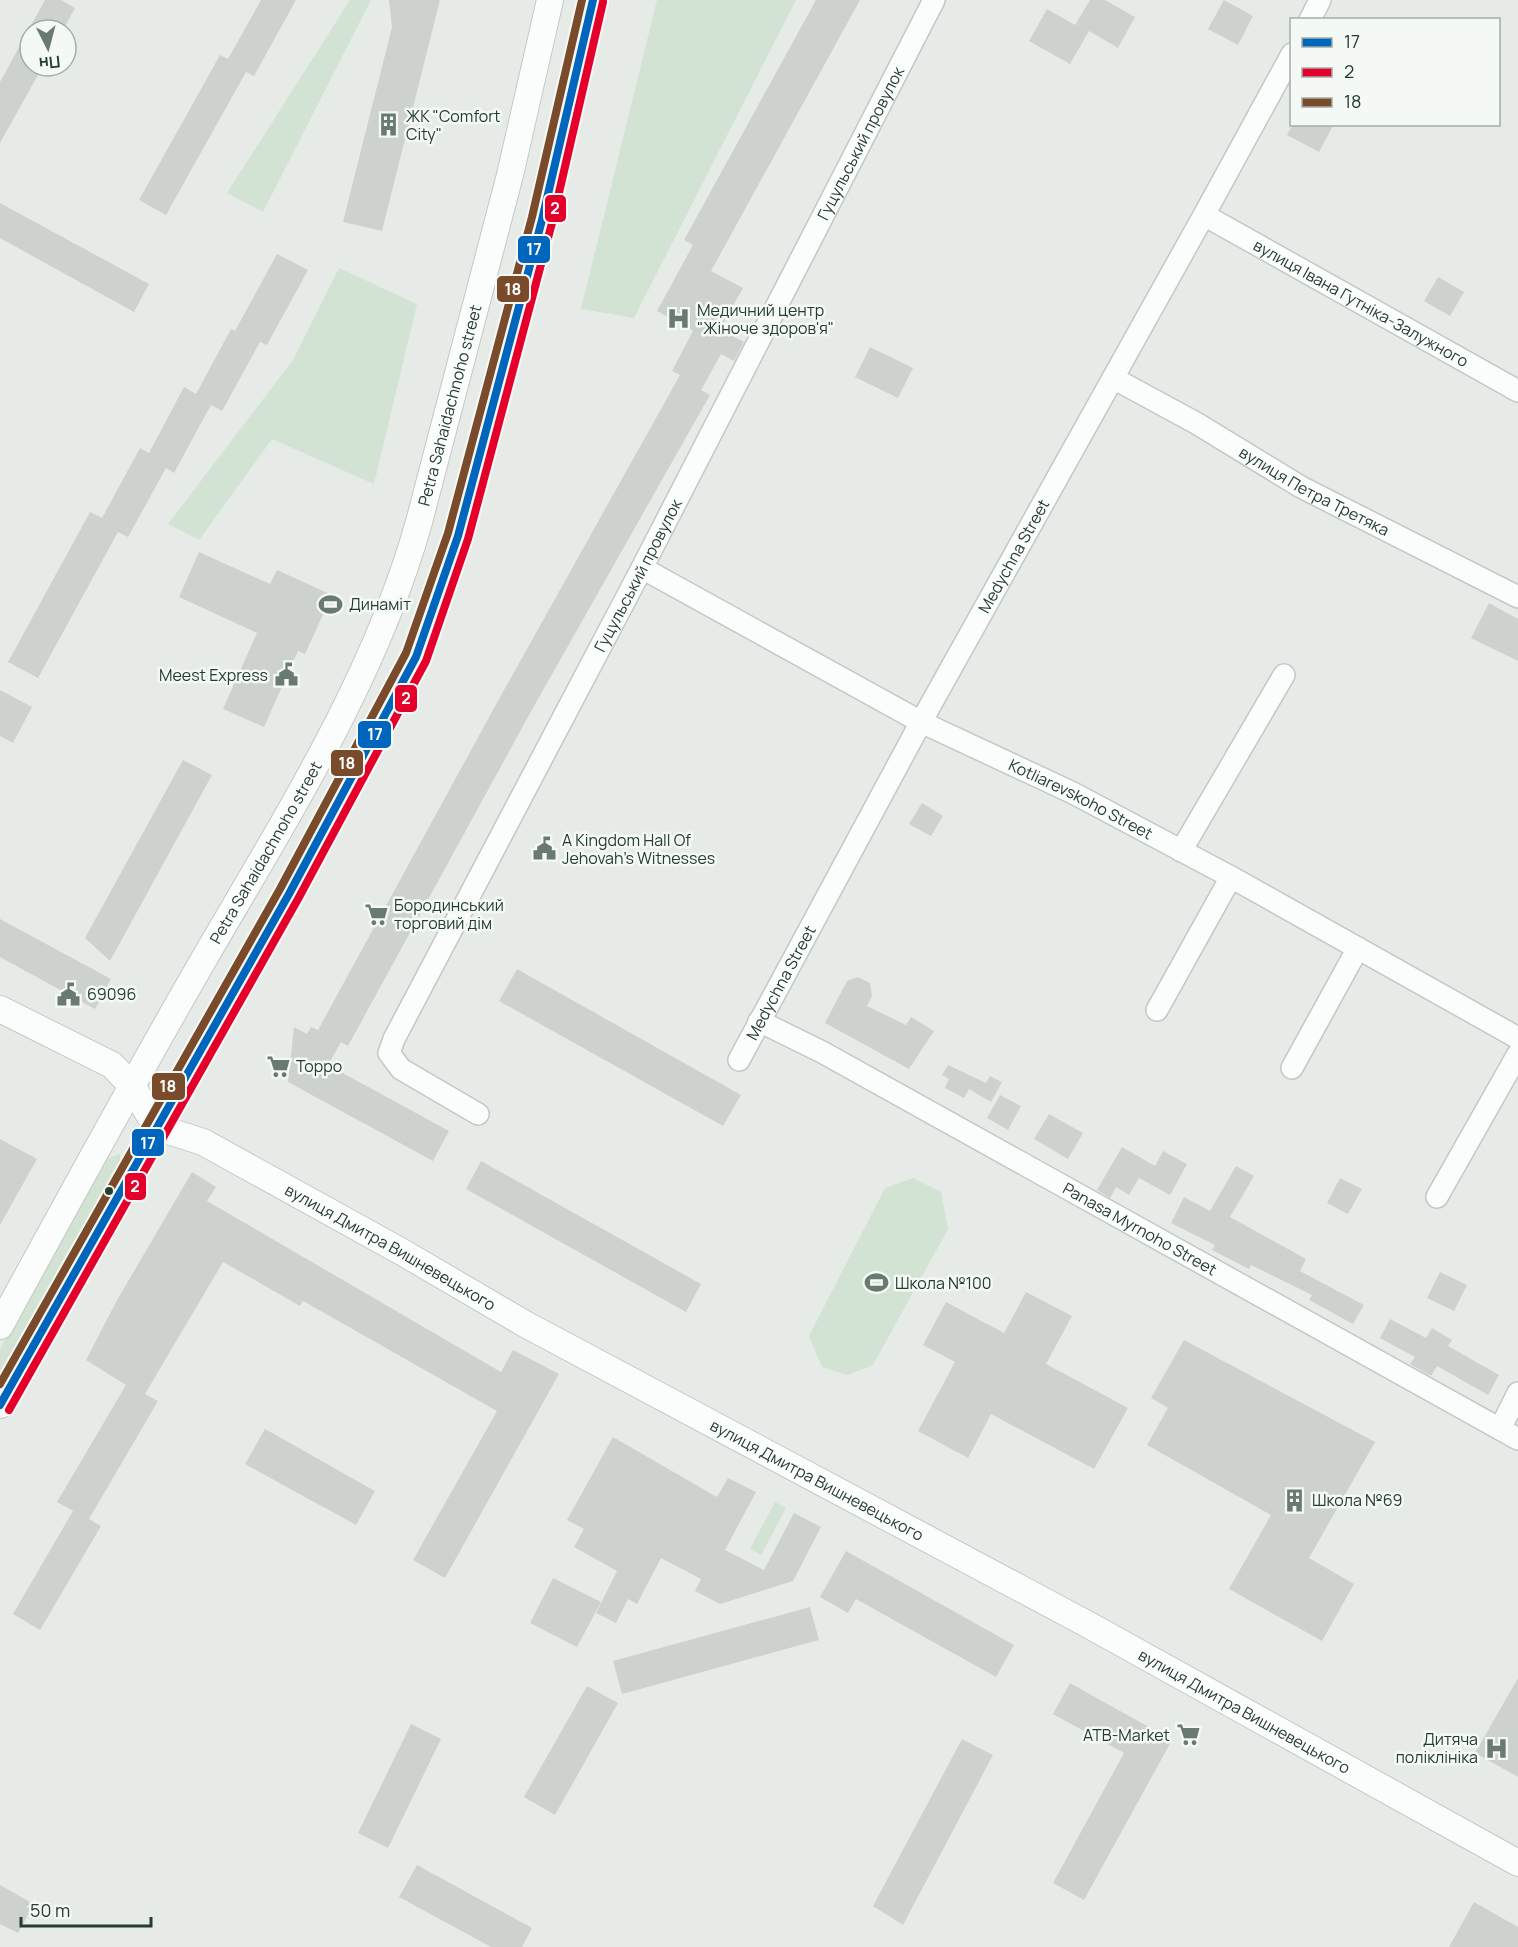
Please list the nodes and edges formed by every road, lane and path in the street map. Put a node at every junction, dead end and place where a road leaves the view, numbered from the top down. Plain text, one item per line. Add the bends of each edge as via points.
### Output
1 (550, 0) edge
2 (593, 0) edge
3 (934, 0) edge
4 (1320, 0) edge
5 (1311, 18) edge
6 (1290, 58) edge
7 (1204, 215) junction
8 (1113, 378) junction
9 (1518, 391) edge
10 (642, 568) junction
11 (1518, 597) edge
12 (1284, 675) dead end
13 (921, 722) junction
14 (1181, 851) junction
15 (1231, 877) junction
16 (1358, 948) junction
17 (0, 1009) edge
18 (1157, 1010) dead end
19 (759, 1021) junction
20 (1518, 1038) edge
21 (1518, 1054) edge
22 (739, 1060) dead end
23 (1292, 1068) dead end
24 (133, 1087) junction
25 (478, 1113) dead end
26 (156, 1127) junction
27 (1437, 1197) dead end
28 (0, 1326) edge
29 (1518, 1393) edge
30 (0, 1405) edge
31 (1509, 1434) edge
32 (1518, 1863) edge

1 - 24 street, Petra Sahaidachnoho street via 475,308 395,600 305,784
2 - 26 street via 542,220 458,536 416,657 289,894
3 - 10 street, Гуцульський провулок
4 - 5 street
6 - 7 street, Medychna Street
7 - 8 street, Medychna Street
7 - 9 street, вулиця Івана Гутніка-Залужного
8 - 11 street, вулиця Петра Третяка via 1300,487
8 - 13 street, Medychna Street
10 - 13 street, Kotliarevskoho Street
10 - 25 street, Гуцульський провулок via 389,1053 401,1069
12 - 14 street
13 - 14 street, Kotliarevskoho Street via 1073,793
13 - 19 street, Medychna Street
14 - 15 street, Kotliarevskoho Street
15 - 16 street, Kotliarevskoho Street
15 - 18 street
16 - 20 street, Kotliarevskoho Street
16 - 23 street
17 - 24 street via 112,1065
19 - 22 street, Medychna Street
19 - 31 street, Panasa Myrnoho Street via 822,1052
21 - 27 street
24 - 26 street
24 - 28 street, Petra Sahaidachnoho street
26 - 30 street
26 - 32 street, вулиця Дмитра Вишневецького via 203,1142 525,1324 1057,1608
29 - 31 street

